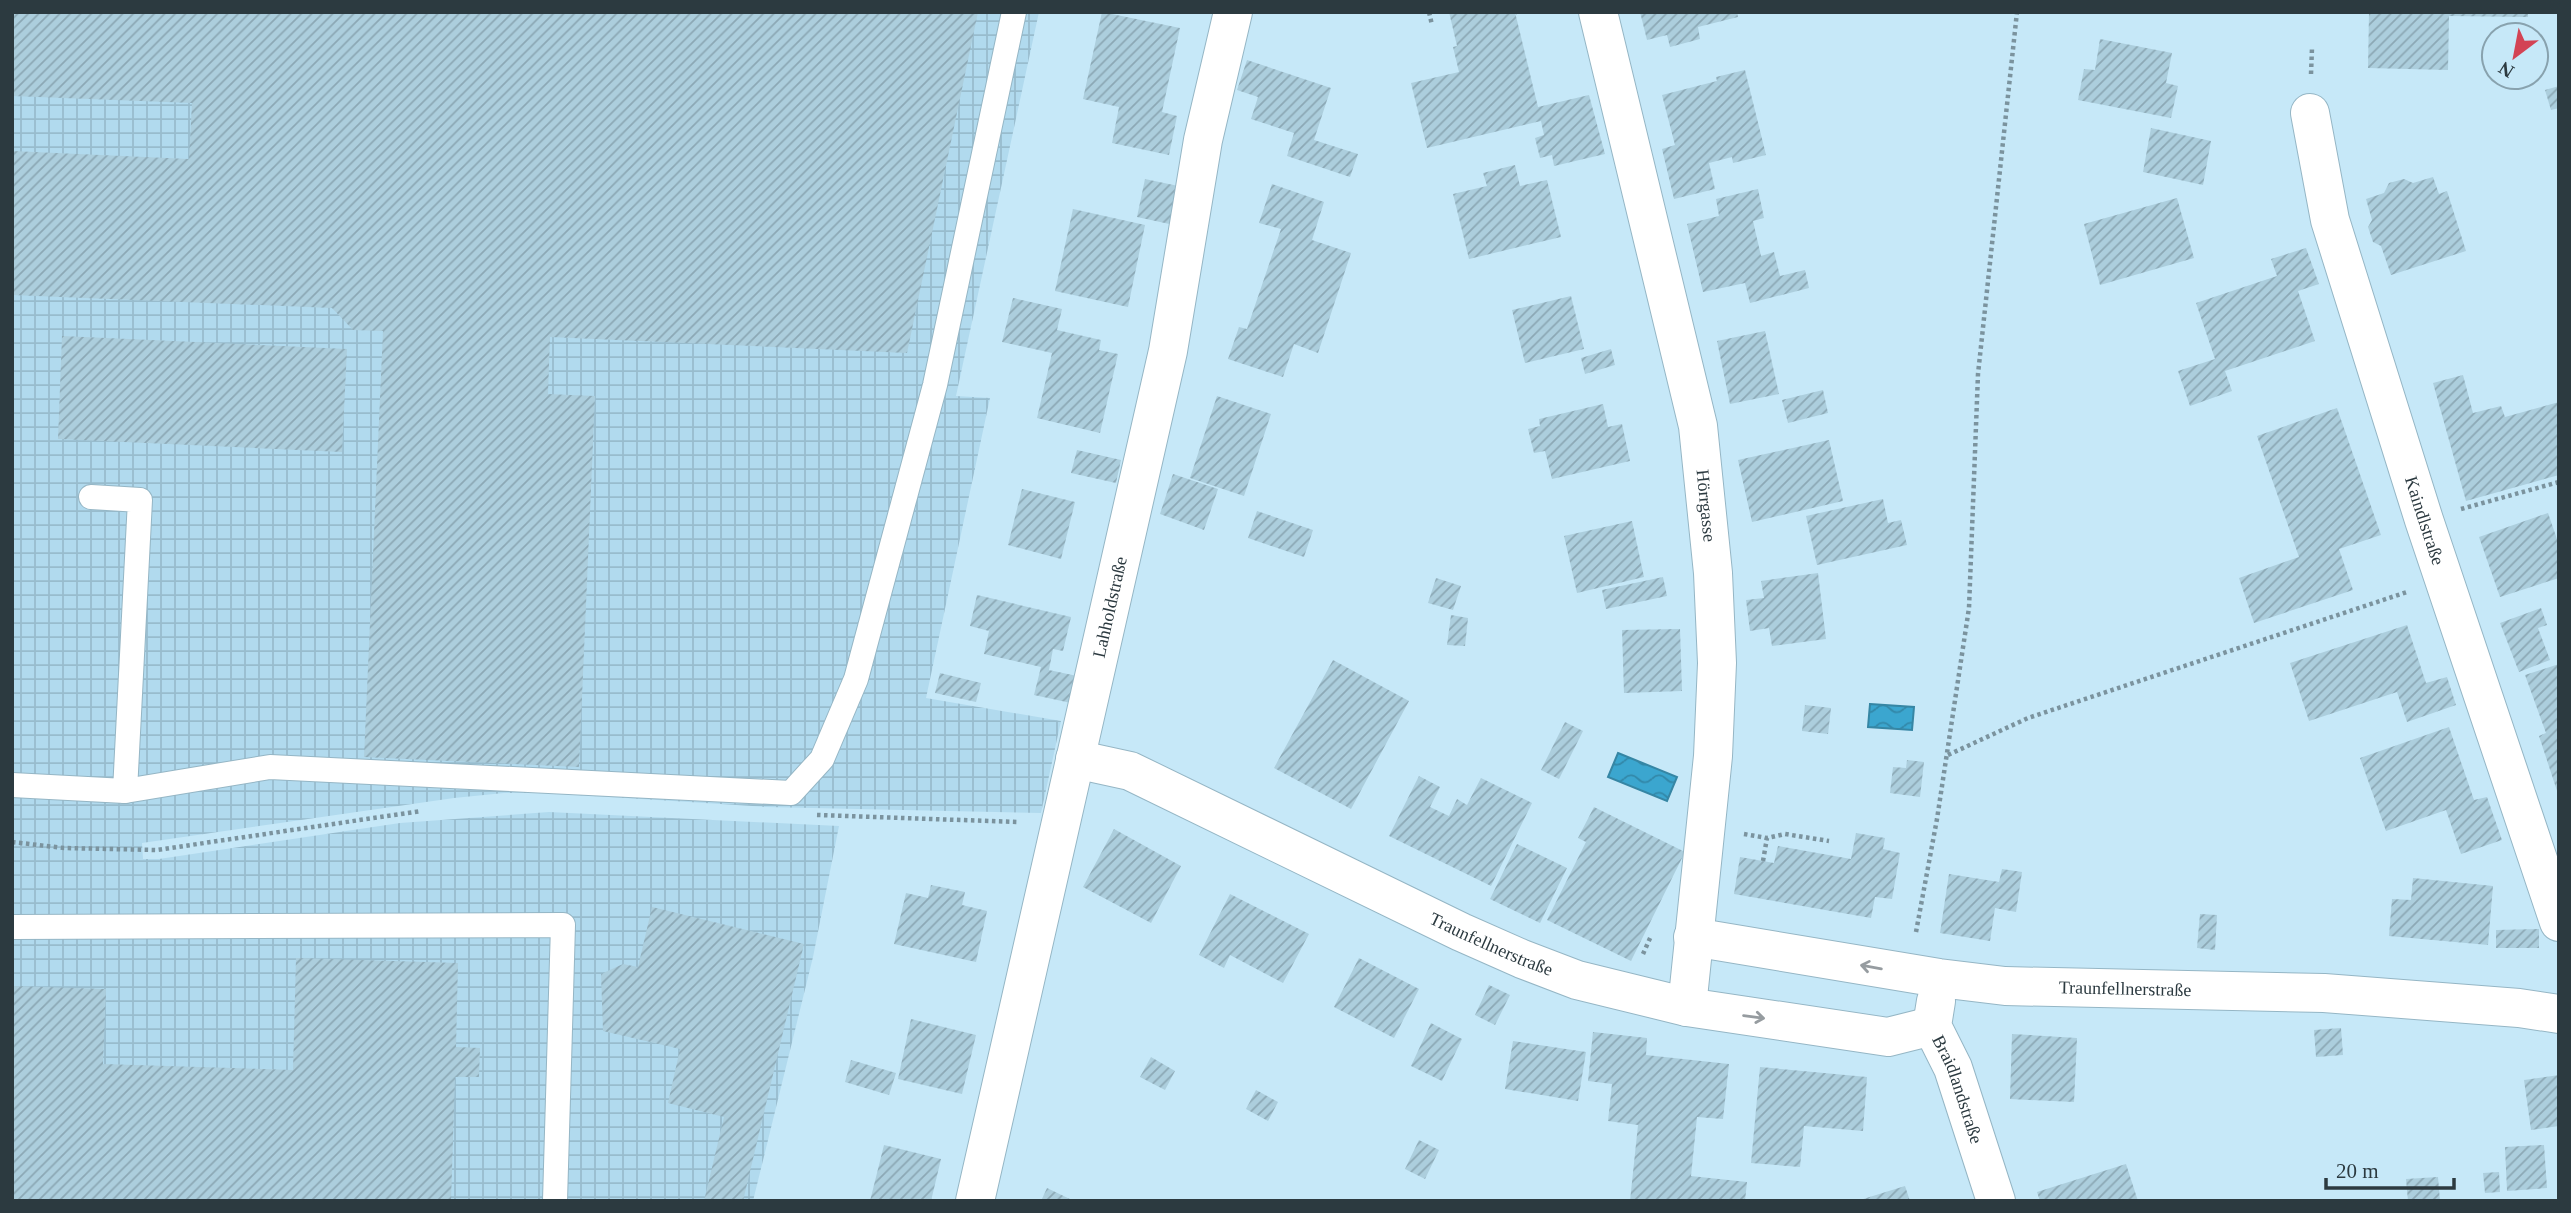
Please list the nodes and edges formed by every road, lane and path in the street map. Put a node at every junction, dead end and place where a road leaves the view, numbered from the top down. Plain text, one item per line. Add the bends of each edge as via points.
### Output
1 (1014, 12) edge
2 (1233, 12) edge
3 (1429, 12) edge
4 (1598, 12) edge
5 (2017, 12) edge
6 (1432, 25) dead end
7 (2310, 113) dead end
8 (2559, 482) edge
9 (91, 498) dead end
10 (2424, 520) junction
11 (2444, 581) junction
12 (1947, 755) junction
13 (1075, 759) junction
14 (12, 785) edge
15 (125, 791) junction
16 (425, 811) dead end
17 (806, 815) dead end
18 (1061, 824) junction
19 (1705, 828) junction
20 (1767, 838) junction
21 (1829, 841) dead end
22 (12, 842) edge
23 (1763, 862) dead end
24 (2559, 922) edge
25 (12, 927) edge
26 (1693, 937) junction
27 (1914, 942) dead end
28 (1939, 978) junction
29 (1687, 1007) junction
30 (2559, 1014) edge
31 (1932, 1026) junction
32 (555, 1201) edge
33 (975, 1201) edge
34 (1996, 1201) edge

1 - 15 lane via 934,385 856,679 822,759 791,793 270,767
2 - 13 street, Lahholdstraße via 1203,140 1168,351
3 - 6 path
4 - 19 street, Hörrgasse via 1698,426 1717,663
5 - 12 path via 1978,374 1969,608
7 - 10 street, Kaindlstraße via 2330,220
8 - 10 path
9 - 15 lane via 140,500
10 - 11 street, Kaindlstraße
11 - 12 path via 2028,718
11 - 24 street, Kaindlstraße
12 - 27 path
13 - 18 street, Lahholdstraße
13 - 29 street, Traunfellnerstraße via 1130,771 1521,959 1577,980
14 - 15 lane
16 - 22 path via 157,850
17 - 18 path
18 - 33 street, Lahholdstraße
19 - 20 path
19 - 26 street, Hörrgasse
20 - 21 path via 1785,834
20 - 23 path
25 - 32 lane via 563,925
28 -> 26 street, Traunfellnerstraße
26 - 29 street, Hörrgasse
28 - 30 street, Traunfellnerstraße via 2005,986 2324,993
28 - 31 street, Braidlandstraße
29 -> 31 street, Traunfellnerstraße via 1888,1037
31 - 34 street, Braidlandstraße via 1953,1068

